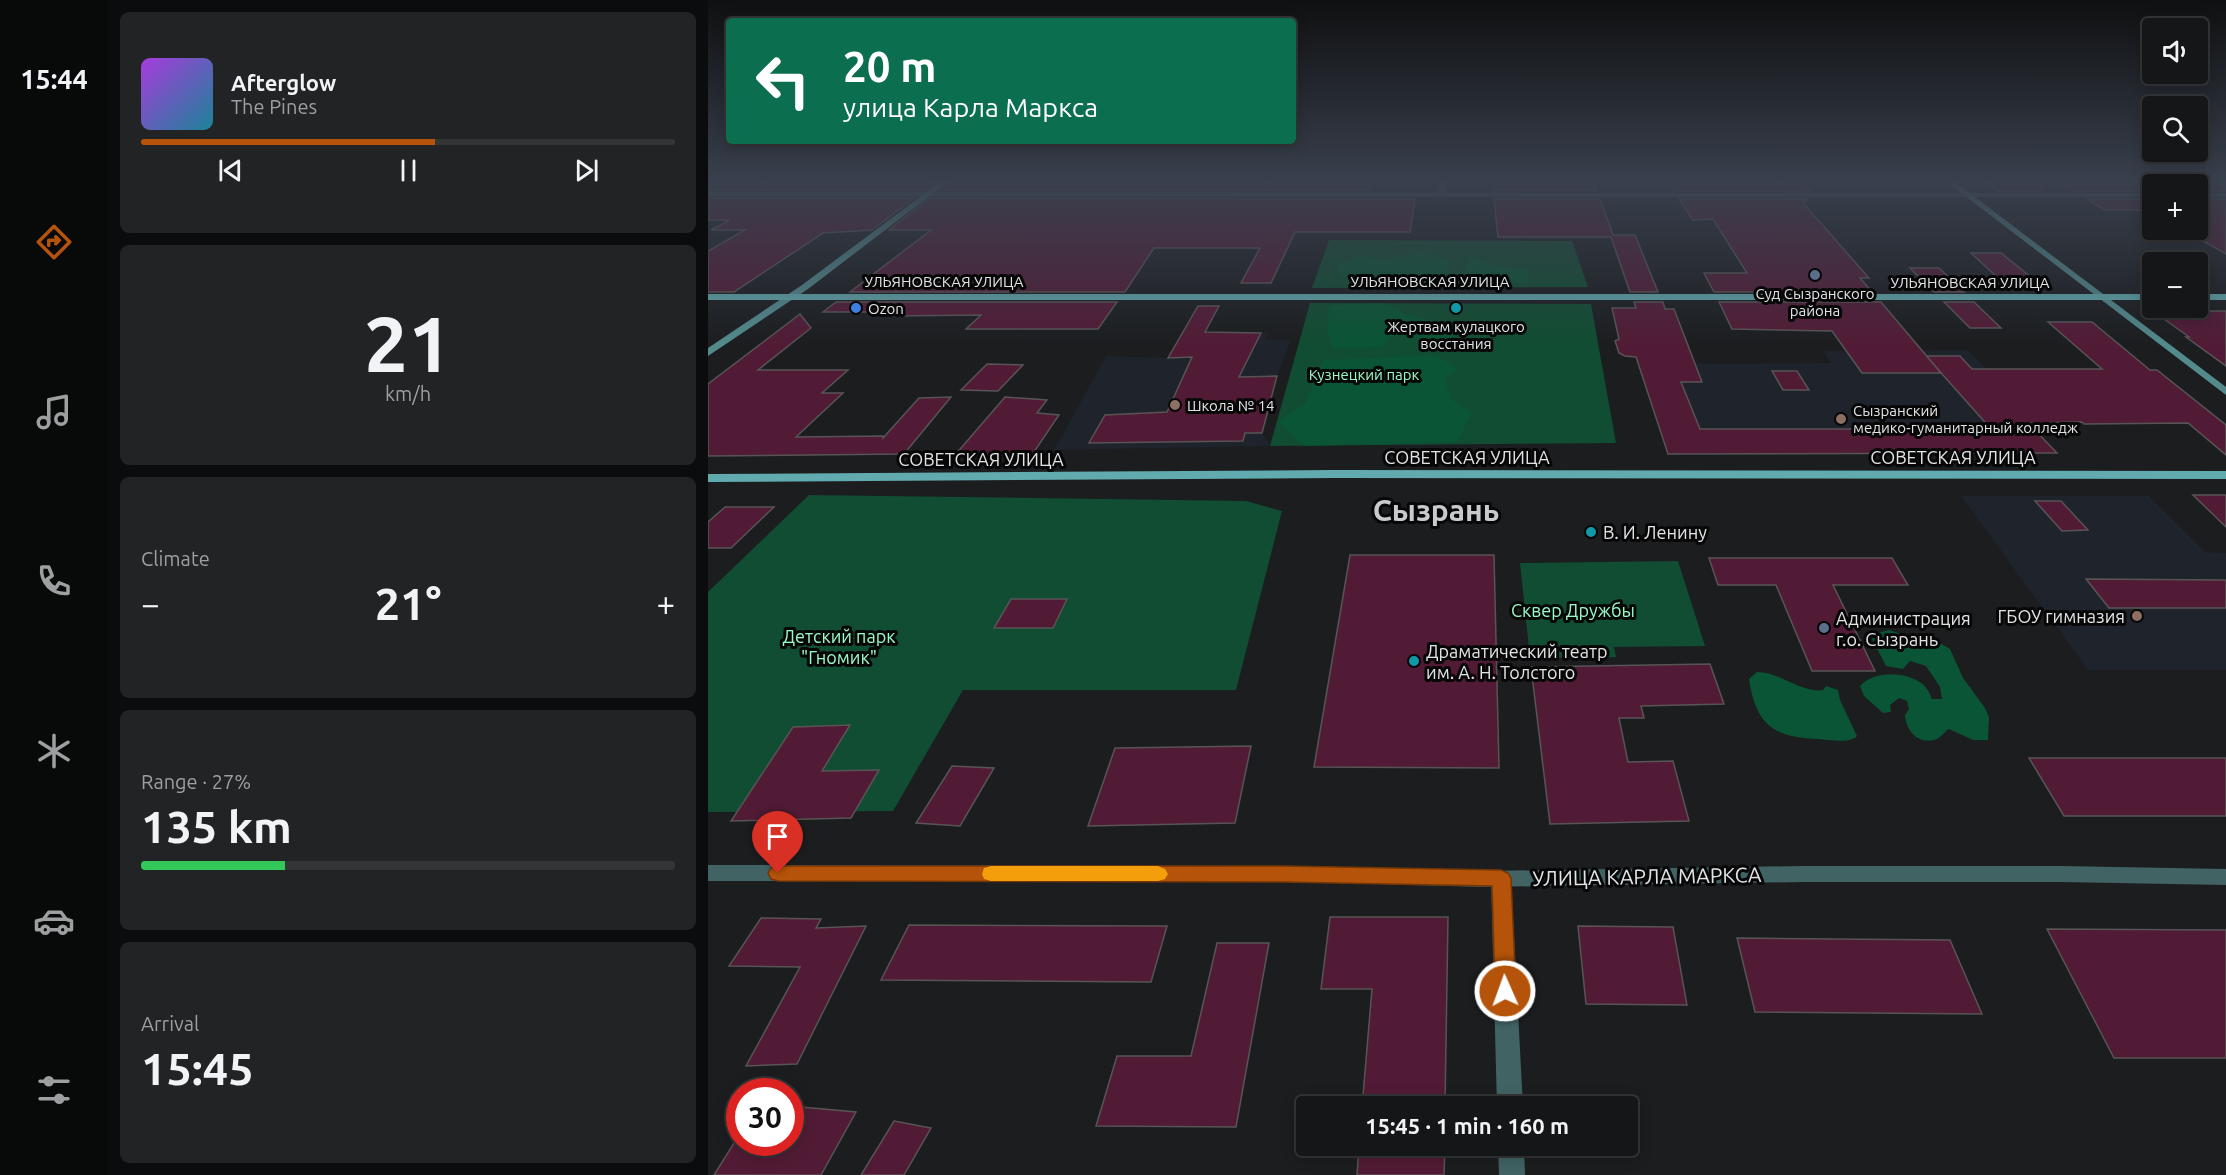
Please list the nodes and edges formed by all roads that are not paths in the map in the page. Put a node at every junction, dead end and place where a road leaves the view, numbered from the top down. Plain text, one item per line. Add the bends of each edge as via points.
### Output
1 (872, 237) edge
2 (2022, 237) edge
3 (791, 296) junction
4 (708, 297) edge
5 (2101, 297) junction
6 (2142, 297) edge
7 (2208, 297) edge
8 (2226, 297) edge
9 (708, 353) edge
10 (2226, 392) edge
11 (2226, 475) edge
12 (708, 478) edge
13 (708, 873) edge
14 (2226, 877) edge
15 (1501, 878) junction
16 (1510, 1096) edge
17 (1511, 1156) edge
18 (1512, 1175) edge

1 - 3 main road
2 - 5 main road
3 - 4 main road, УЛЬЯНОВСКАЯ УЛИЦА
3 - 5 main road, УЛЬЯНОВСКАЯ УЛИЦА
3 - 9 main road
5 - 6 main road, УЛЬЯНОВСКАЯ УЛИЦА
5 - 10 main road
7 - 8 main road
11 - 12 main road, СОВЕТСКАЯ УЛИЦА
13 - 15 street, УЛИЦА КАРЛА МАРКСА
14 - 15 street, УЛИЦА КАРЛА МАРКСА via 2002,874
15 - 16 street
17 - 18 street

